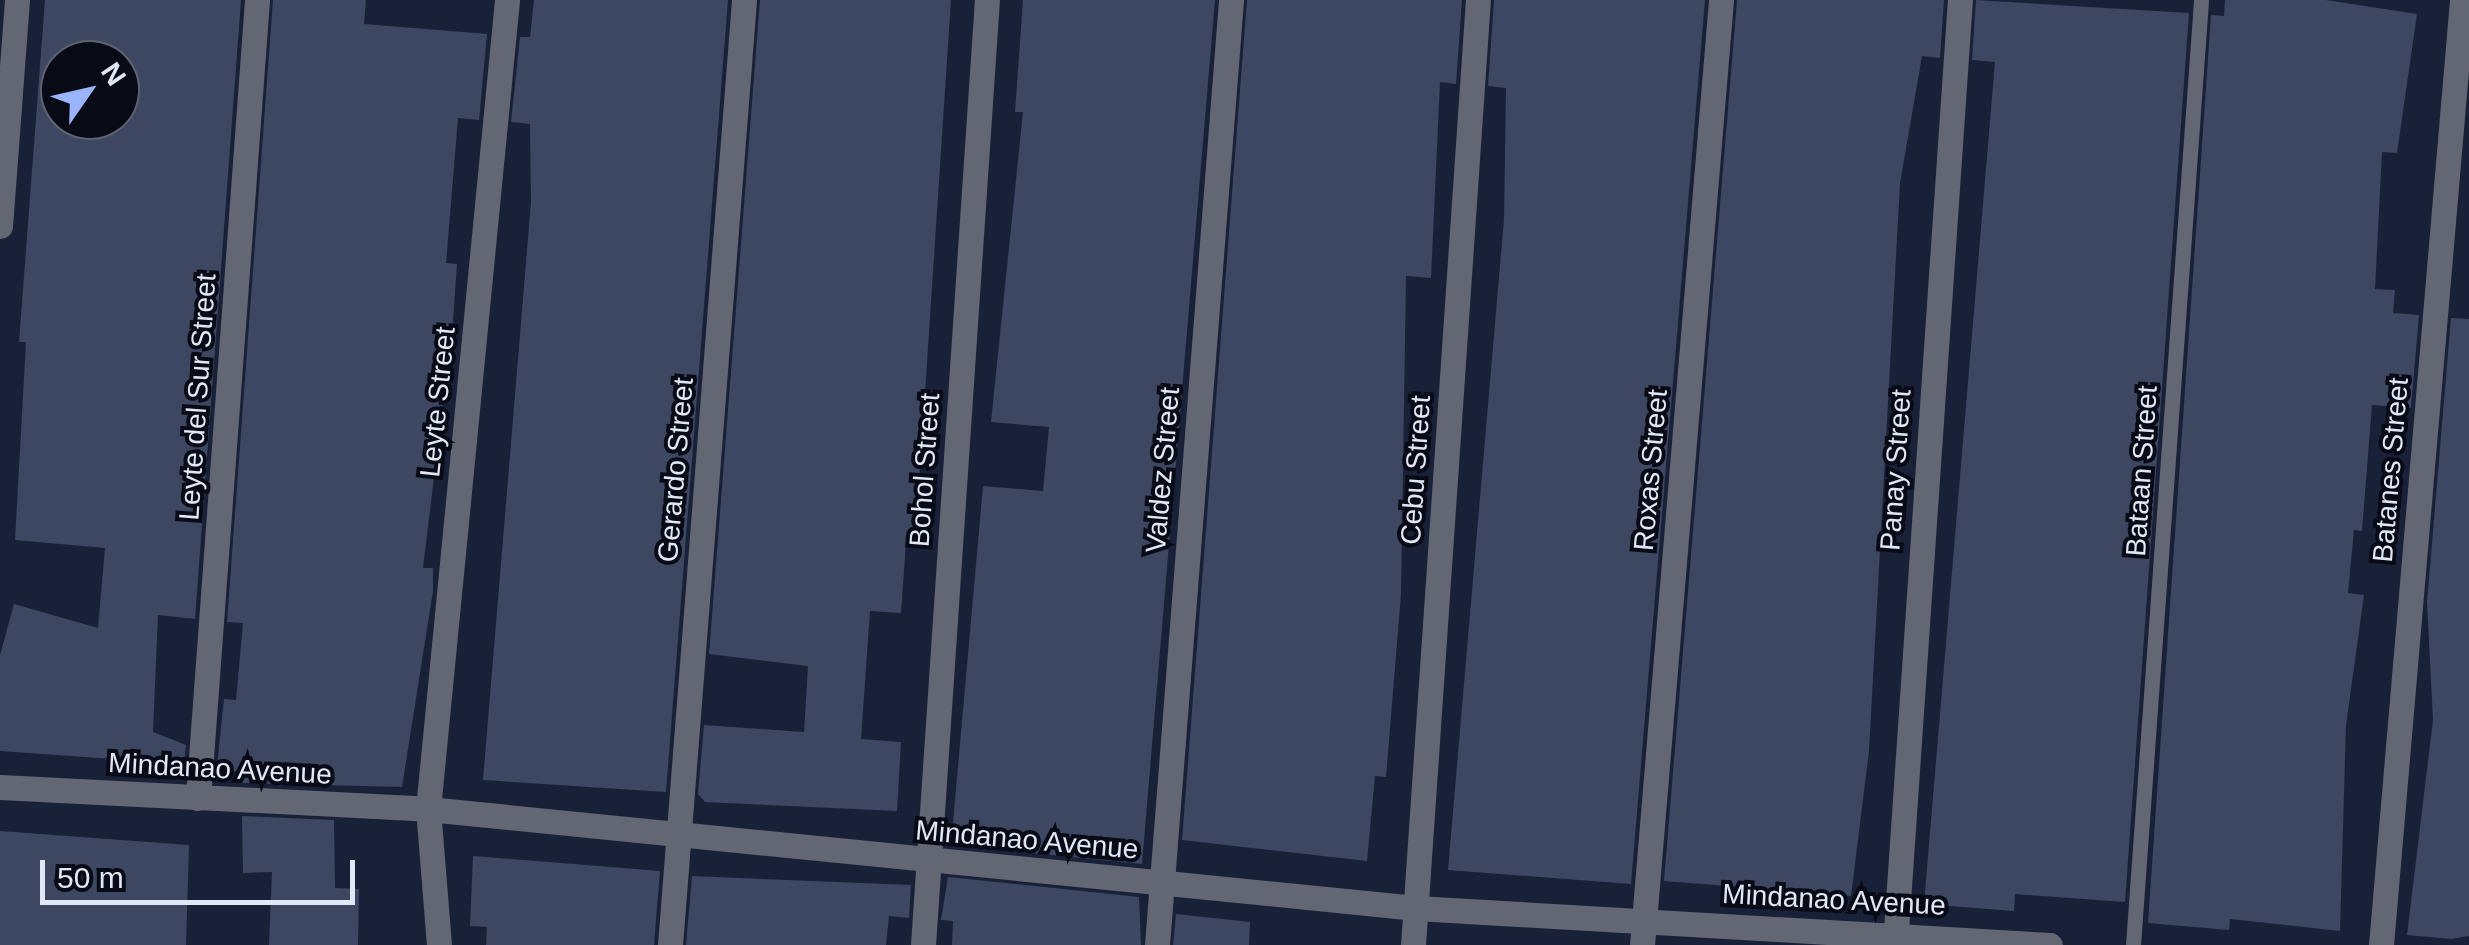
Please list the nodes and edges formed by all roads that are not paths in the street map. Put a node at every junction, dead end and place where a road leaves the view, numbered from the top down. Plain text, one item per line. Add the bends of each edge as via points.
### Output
1 (18, 0) edge
2 (257, 0) edge
3 (507, 0) edge
4 (744, 0) edge
5 (988, 0) edge
6 (1231, 0) edge
7 (1478, 0) edge
8 (1722, 0) edge
9 (1960, 0) edge
10 (2201, 0) edge
11 (2462, 0) edge
12 (0, 226) edge
13 (0, 786) edge
14 (198, 798) junction
15 (428, 810) junction
16 (679, 838) junction
17 (928, 862) junction
18 (1160, 880) junction
19 (1416, 908) junction
20 (1643, 932) edge
21 (1896, 938) edge
22 (439, 945) edge
23 (670, 945) edge
24 (924, 945) edge
25 (1157, 945) edge
26 (1413, 945) edge
27 (2050, 945) edge
28 (2132, 945) edge
29 (2381, 945) edge

1 - 12 street
2 - 14 street, Leyte del Sur Street
3 - 15 street, Leyte Street
4 - 16 street, Gerardo Street
5 - 17 street, Bohol Street
6 - 18 street, Valdez Street
7 - 19 street, Cebu Street
8 - 20 street, Roxas Street
9 - 21 street, Panay Street
10 - 28 lane, Bataan Street
11 - 29 street, Batanes Street
13 - 14 street, Mindanao Avenue
14 - 15 street, Mindanao Avenue
15 - 16 street, Mindanao Avenue
15 - 22 street, Leyte Street
16 - 17 street, Mindanao Avenue
16 - 23 street, Gerardo Street
17 - 18 street, Mindanao Avenue
17 - 24 street, Bohol Street
18 - 19 street, Mindanao Avenue
18 - 25 street, Valdez Street
19 - 20 street, Mindanao Avenue
19 - 26 street, Cebu Street
20 - 21 street, Mindanao Avenue
21 - 27 street, Mindanao Avenue

